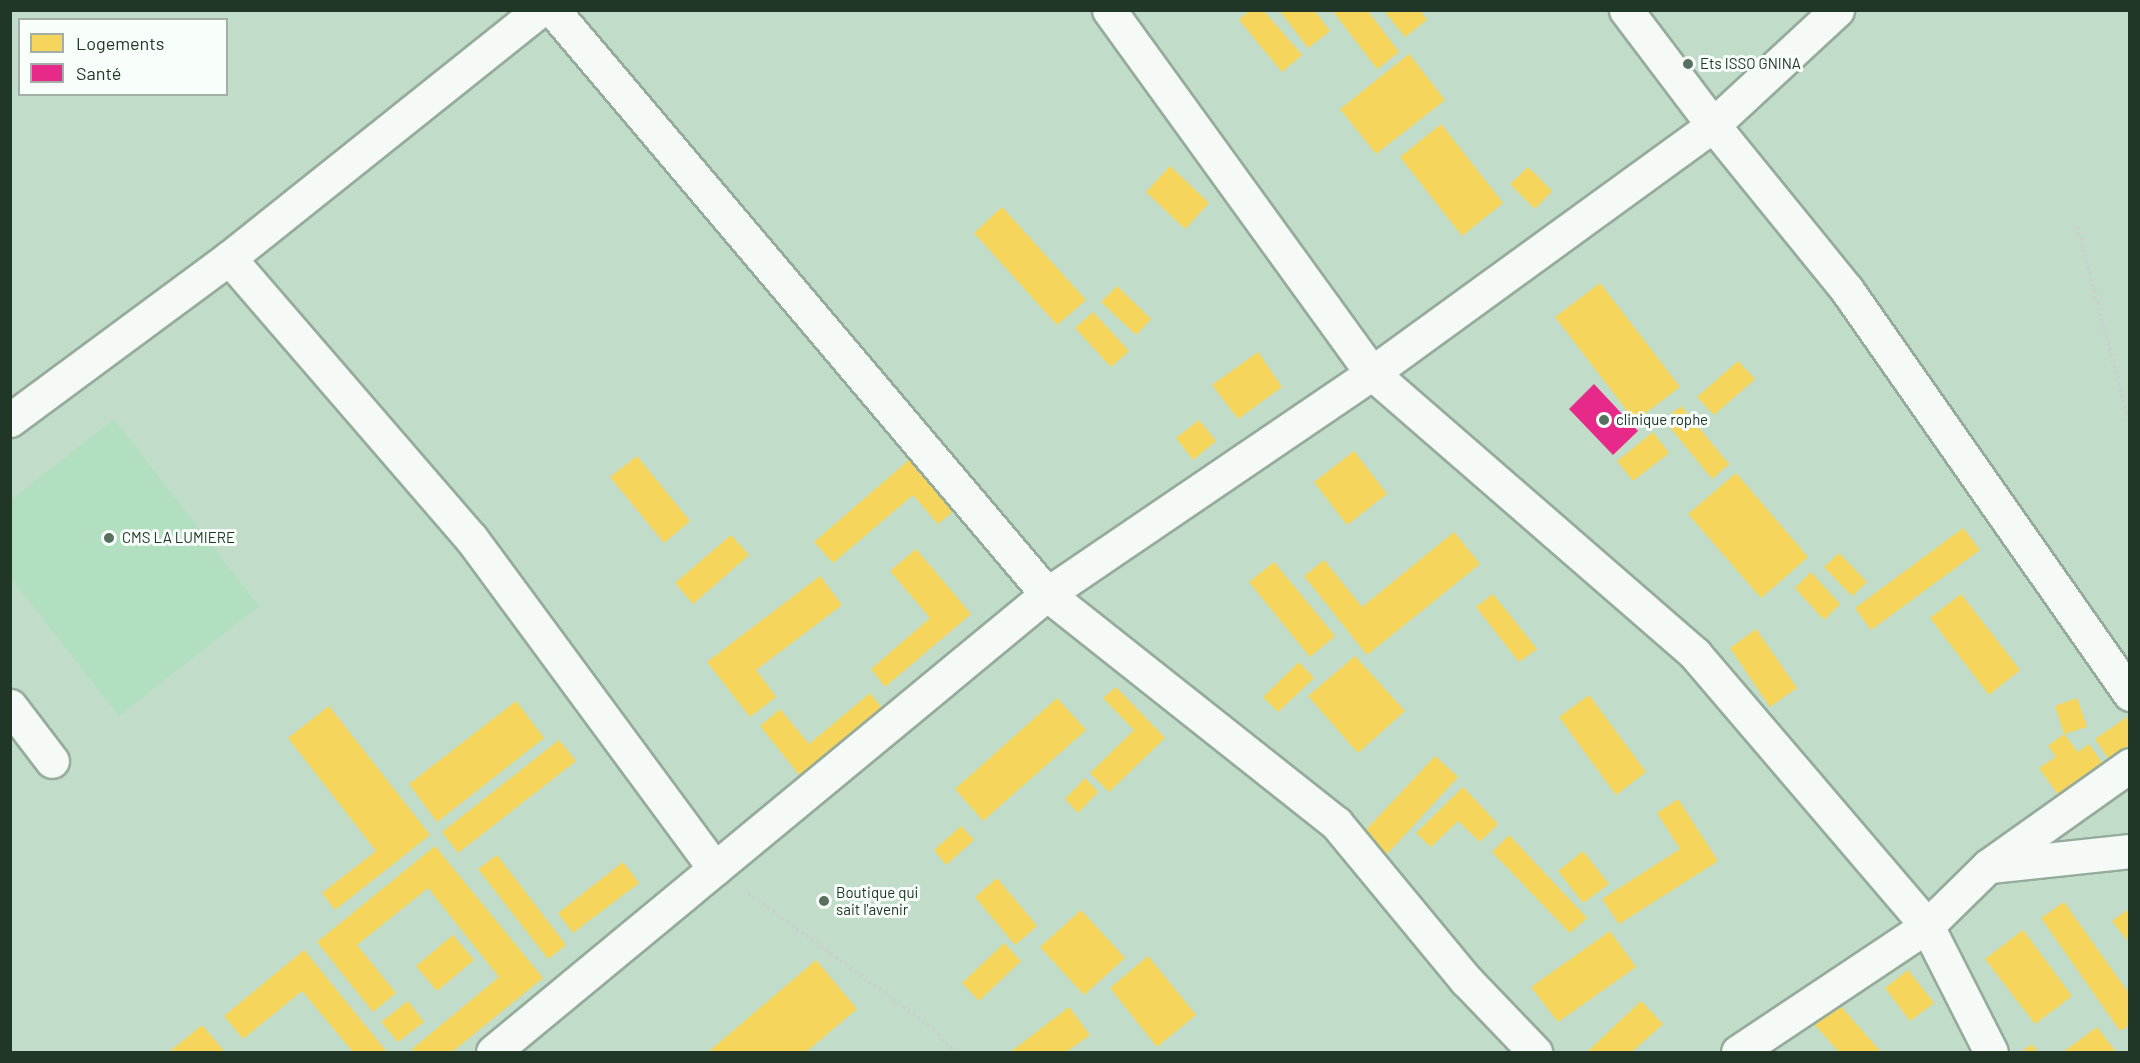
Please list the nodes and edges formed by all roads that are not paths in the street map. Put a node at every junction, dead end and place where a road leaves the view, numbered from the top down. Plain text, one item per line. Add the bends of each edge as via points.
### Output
1 (540, 10) edge
2 (553, 10) edge
3 (1109, 10) edge
4 (1626, 10) edge
5 (1837, 10) edge
6 (1713, 125) junction
7 (229, 258) junction
8 (1372, 373) junction
9 (10, 420) edge
10 (1047, 594) junction
11 (2130, 694) edge
12 (10, 706) edge
13 (52, 760) dead end
14 (2130, 765) edge
15 (2130, 851) edge
16 (1988, 866) junction
17 (715, 869) junction
18 (1927, 926) junction
19 (493, 1053) edge
20 (1535, 1053) edge
21 (1738, 1053) edge
22 (1991, 1053) edge

1 - 7 street
2 - 10 street
3 - 8 street
4 - 6 street
5 - 6 street
6 - 8 street
6 - 11 street via 1847,290
7 - 9 street
7 - 17 street via 471,538
8 - 10 street
8 - 18 street via 1695,654
10 - 17 street
10 - 20 street via 1336,823 1466,980
12 - 13 street
14 - 16 street
15 - 16 street
16 - 18 street
17 - 19 street
18 - 21 street
18 - 22 street

